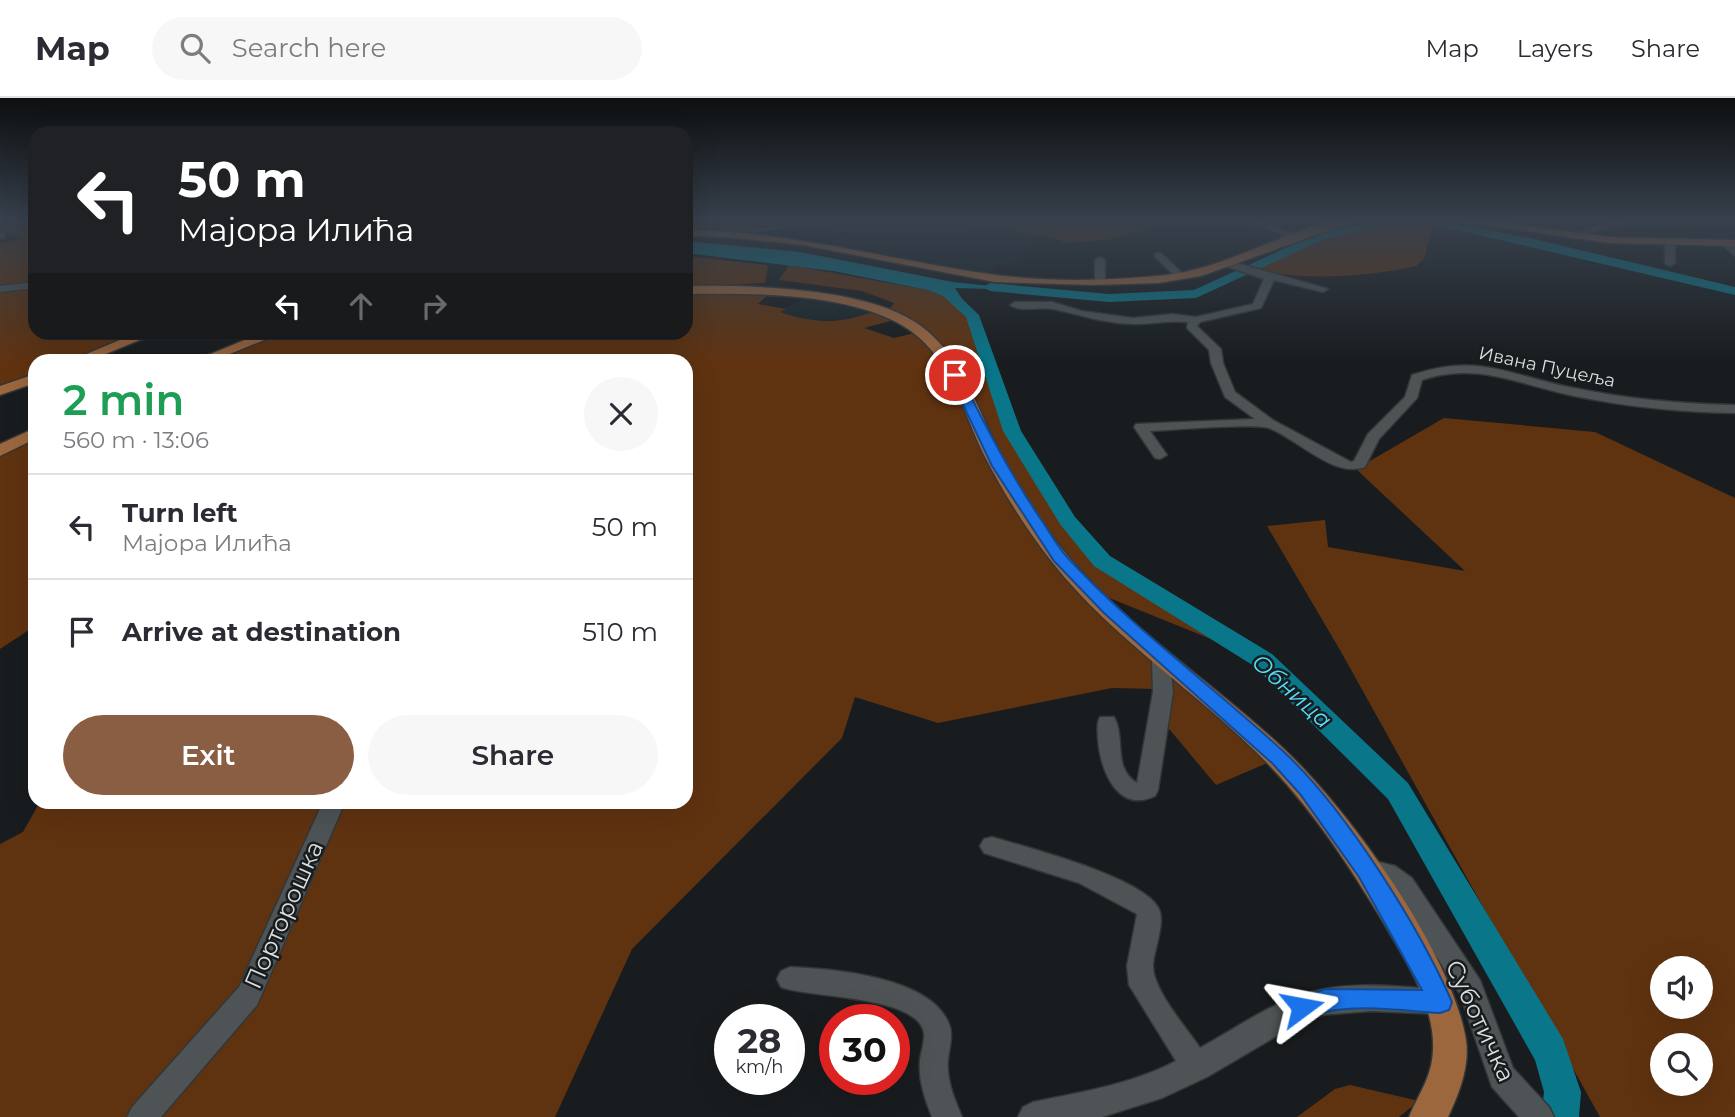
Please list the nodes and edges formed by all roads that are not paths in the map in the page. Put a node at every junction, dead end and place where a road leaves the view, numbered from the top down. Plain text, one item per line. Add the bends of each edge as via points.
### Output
1 (950, 269) edge
2 (1100, 269) edge
3 (1172, 269) edge
4 (1215, 269) edge
5 (1244, 269) edge
6 (1267, 275) junction
7 (1180, 276) junction
8 (1100, 281) junction
9 (28, 286) edge
10 (0, 289) edge
11 (1323, 289) dead end
12 (693, 290) edge
13 (1015, 305) dead end
14 (1196, 320) junction
15 (132, 340) edge
16 (257, 340) edge
17 (95, 354) edge
18 (219, 354) edge
19 (28, 381) edge
20 (0, 391) edge
21 (1735, 409) edge
22 (1268, 423) junction
23 (28, 437) edge
24 (0, 451) edge
25 (1160, 455) dead end
26 (1164, 657) junction
27 (1107, 722) dead end
28 (331, 809) edge
29 (992, 846) dead end
30 (1366, 871) junction
31 (790, 979) dead end
32 (1440, 1002) junction
33 (1197, 1067) junction
34 (142, 1117) edge
35 (947, 1117) edge
36 (1033, 1117) edge
37 (1427, 1117) edge
38 (1539, 1117) edge

1 - 8 main road via 1005,279
2 - 8 street
3 - 7 street
4 - 7 main road
5 - 6 street
6 - 11 street
6 - 14 street via 1257,306
7 - 8 main road
9 - 10 street
12 - 26 main road via 736,289 806,297 876,311 915,328 960,383 999,466 1060,558
13 - 14 street via 1052,305 1133,321
14 - 22 street, Ивана Пуцеља via 1191,326 1215,349 1229,394
15 - 17 main road
16 - 18 main road
19 - 20 main road
21 - 22 street, Ивана Пуцеља via 1671,408 1573,392 1479,368 1442,369 1416,378 1411,398 1373,438 1360,464 1351,467
22 - 25 street via 1141,427
23 - 24 main road
26 - 27 street via 1147,790 1119,782
26 - 30 main road via 1279,758 1334,822
28 - 34 street, Порторошка via 248,996
29 - 33 street via 1086,875 1146,907 1142,985
30 - 32 main road
30 - 38 street, Суботичка via 1389,874 1404,885 1462,973 1496,1065
31 - 35 street via 863,986 899,998 925,1014 936,1027 934,1078
32 - 33 street via 1326,1000 1302,1007
32 - 37 main road via 1450,1042 1449,1059 1440,1093
33 - 36 street via 1162,1084 1104,1102

